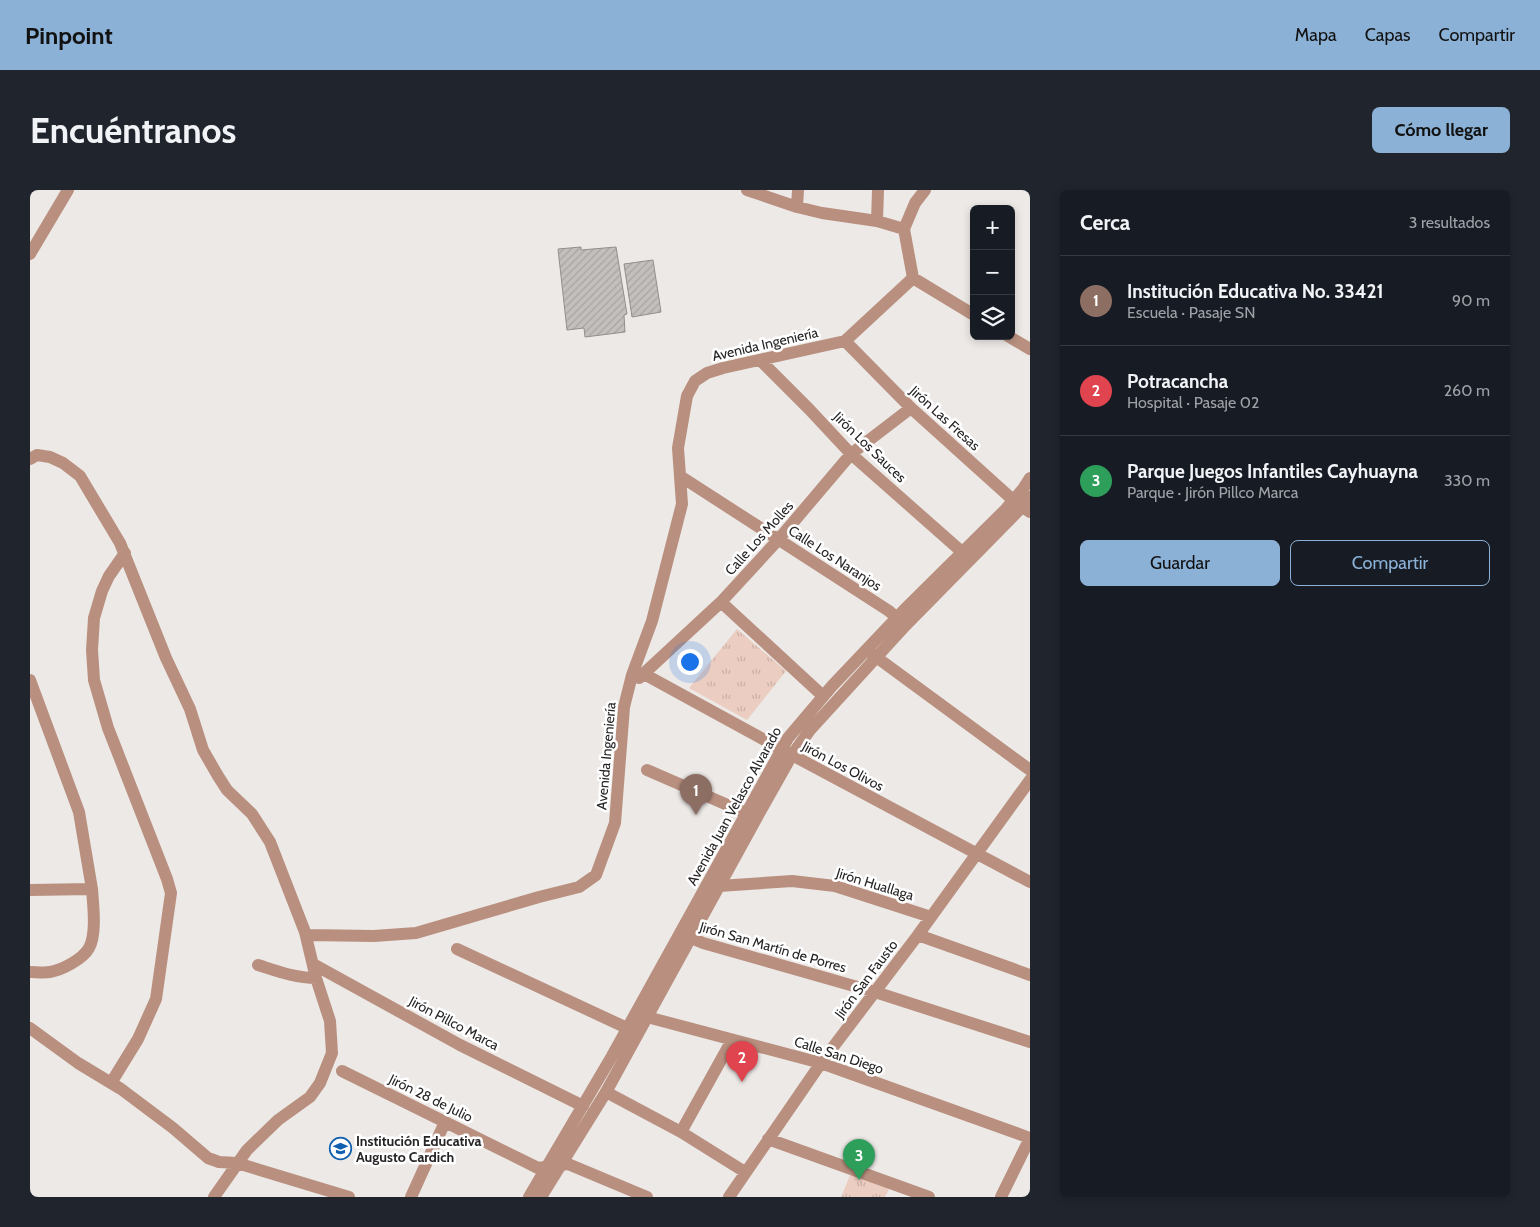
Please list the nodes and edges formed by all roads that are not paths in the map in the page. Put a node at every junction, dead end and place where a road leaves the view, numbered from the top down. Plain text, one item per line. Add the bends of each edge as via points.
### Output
1 (68, 190) edge
2 (747, 190) edge
3 (798, 190) edge
4 (878, 190) edge
5 (925, 190) edge
6 (797, 207) junction
7 (877, 221) junction
8 (904, 229) junction
9 (30, 254) edge
10 (913, 278) junction
11 (970, 313) edge
12 (1014, 340) edge
13 (844, 341) junction
14 (1030, 350) edge
15 (760, 360) junction
16 (911, 408) junction
17 (852, 454) junction
18 (30, 458) edge
19 (680, 476) junction
20 (1030, 478) edge
21 (1024, 504) edge
22 (779, 539) junction
23 (962, 552) junction
24 (124, 553) junction
25 (721, 602) junction
26 (896, 618) junction
27 (871, 654) junction
28 (644, 674) junction
29 (30, 680) edge
30 (628, 688) junction
31 (823, 696) junction
32 (787, 752) junction
33 (647, 770) dead end
34 (1030, 770) edge
35 (1030, 780) edge
36 (746, 814) junction
37 (976, 854) junction
38 (1030, 882) edge
39 (719, 886) junction
40 (92, 889) junction
41 (30, 890) edge
42 (931, 917) junction
43 (306, 935) junction
44 (918, 935) junction
45 (685, 936) junction
46 (457, 949) dead end
47 (313, 964) junction
48 (258, 965) dead end
49 (30, 972) edge
50 (1030, 975) edge
51 (316, 978) junction
52 (875, 992) junction
53 (642, 1014) junction
54 (30, 1028) edge
55 (627, 1028) junction
56 (732, 1040) junction
57 (1030, 1042) edge
58 (821, 1063) junction
59 (342, 1071) dead end
60 (111, 1083) junction
61 (606, 1092) junction
62 (583, 1106) junction
63 (445, 1122) junction
64 (681, 1132) junction
65 (1030, 1138) edge
66 (768, 1139) junction
67 (237, 1163) junction
68 (562, 1165) junction
69 (548, 1167) junction
70 (745, 1172) junction
71 (214, 1197) edge
72 (349, 1197) edge
73 (411, 1197) edge
74 (528, 1197) edge
75 (541, 1197) edge
76 (647, 1197) edge
77 (729, 1197) edge
78 (929, 1197) edge
79 (1001, 1197) edge

1 - 9 street
2 - 6 street
3 - 6 street
4 - 7 street
5 - 8 street via 915,203
6 - 7 street
7 - 8 street
8 - 10 street
10 - 11 street
10 - 13 street, Avenida Ingeniería
12 - 14 street
13 - 15 street, Avenida Ingeniería
13 - 16 street, Jirón Las Fresas
15 - 17 street, Jirón Los Sauces
15 - 19 street, Avenida Ingeniería via 707,372 695,381 686,396 678,448
16 - 17 street, Calle Los Molles
16 - 21 street, Jirón Las Fresas
17 - 22 street, Calle Los Molles
17 - 23 street, Jirón Los Sauces
18 - 24 street via 37,455 50,457 80,476
19 - 22 street, Calle Los Naranjos
19 - 30 street, Avenida Ingeniería via 682,504 652,621
20 - 21 street, Avenida Juan Velasco Alvarado
21 - 23 street, Avenida Juan Velasco Alvarado
21 - 27 street, Avenida Juan Velasco Alvarado via 905,626
22 - 25 street, Calle Los Molles
22 - 26 street, Calle Los Naranjos
23 - 26 street, Avenida Juan Velasco Alvarado
24 - 43 street via 204,750 227,790 252,814 270,842
24 - 60 street via 102,590 94,618 94,680 108,728 170,893 156,999 138,1039
25 - 28 street, Calle Los Molles
25 - 31 street
26 - 27 street, Avenida Juan Velasco Alvarado
27 - 31 street, Avenida Juan Velasco Alvarado
27 - 32 street, Avenida Juan Velasco Alvarado via 810,730
27 - 34 street
28 - 30 street, Calle Los Molles
28 - 32 street, Jirón Los Olivos
29 - 40 street via 79,812
30 - 43 street, Avenida Ingeniería via 615,823 596,875 579,887 416,933
31 - 32 street, Avenida Juan Velasco Alvarado via 797,726
32 - 36 street, Avenida Juan Velasco Alvarado
32 - 37 street, Jirón Los Olivos
32 - 39 street, Avenida Juan Velasco Alvarado
33 - 36 street
35 - 37 street, Jirón San Fausto
36 - 45 street, Avenida Juan Velasco Alvarado
37 - 38 street, Jirón Los Olivos
37 - 42 street, Jirón San Fausto
39 - 42 street, Jirón Huallaga via 792,881 835,886
39 - 45 street, Avenida Juan Velasco Alvarado
40 - 41 street
40 - 49 street via 93,934 89,948 73,963 50,972
42 - 44 street, Jirón San Fausto
43 - 47 street
44 - 50 street
44 - 52 street, Jirón San Fausto
45 - 52 street, Jirón San Martín de Porres
45 - 53 street, Avenida Juan Velasco Alvarado
46 - 55 street
47 - 51 street
47 - 62 street, Jirón Pillco Marca via 460,1045
48 - 51 street via 303,978
51 - 67 street via 330,1021 332,1053 320,1083 310,1097 278,1120
52 - 57 street, Jirón San Martín de Porres
52 - 58 street, Jirón San Fausto
53 - 55 street, Avenida Juan Velasco Alvarado
53 - 56 street, Calle San Diego
53 - 61 street, Avenida Juan Velasco Alvarado
54 - 60 street
55 - 62 street, Avenida Juan Velasco Alvarado
56 - 58 street, Calle San Diego
56 - 64 street
58 - 65 street, Calle San Diego
58 - 66 street, Jirón San Fausto
59 - 63 street, Jirón 28 de Julio
60 - 67 street via 208,1158
61 - 64 street
61 - 68 street, Avenida Juan Velasco Alvarado
62 - 69 street, Avenida Juan Velasco Alvarado
63 - 69 street, Jirón 28 de Julio via 538,1168
63 - 73 street
64 - 70 street
65 - 79 street
66 - 70 street, Jirón San Fausto
66 - 78 street
67 - 71 street
67 - 72 street
68 - 69 street, Jirón 28 de Julio
68 - 75 street, Avenida Juan Velasco Alvarado
68 - 76 street, Jirón 28 de Julio via 568,1164
69 - 74 street, Avenida Juan Velasco Alvarado
70 - 77 street, Jirón San Fausto

